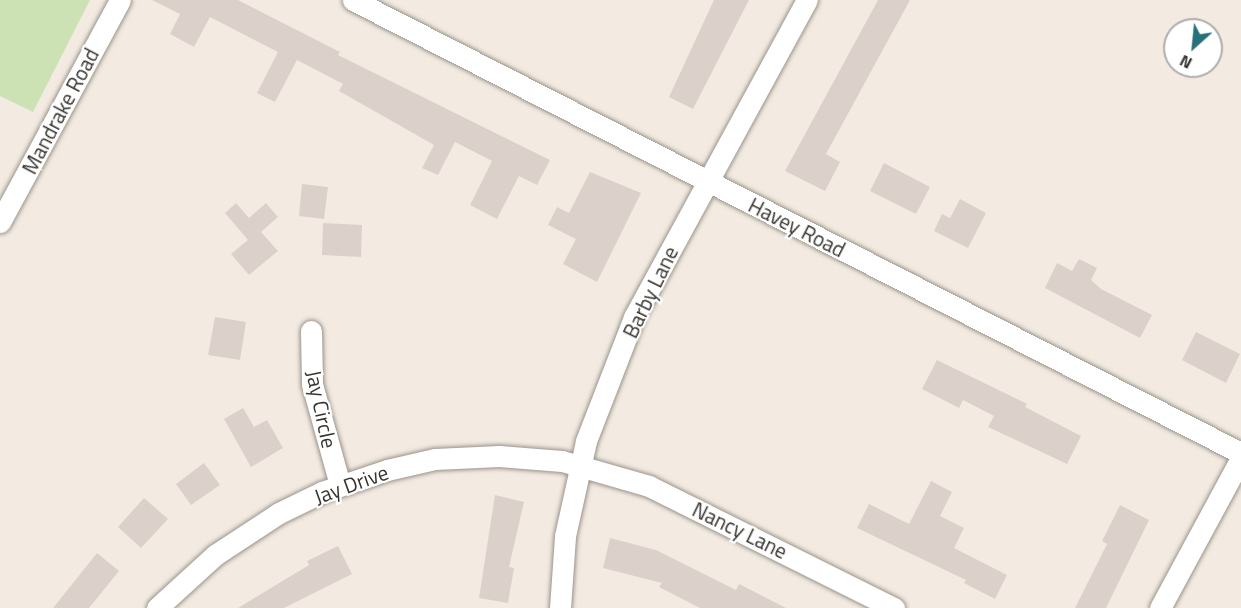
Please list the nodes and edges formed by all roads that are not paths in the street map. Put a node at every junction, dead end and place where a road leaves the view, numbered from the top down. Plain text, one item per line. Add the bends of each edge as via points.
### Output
1 (120, 0) edge
2 (353, 0) edge
3 (807, 0) edge
4 (708, 182) junction
5 (0, 222) edge
6 (311, 331) dead end
7 (1241, 453) edge
8 (1241, 458) edge
9 (580, 466) junction
10 (340, 485) junction
11 (157, 608) edge
12 (560, 608) edge
13 (894, 608) edge
14 (1160, 608) edge

1 - 5 street, Mandrake Road
2 - 4 street, Havey Road
3 - 4 street, Barby Lane
4 - 7 street, Havey Road
4 - 9 street, Barby Lane via 634,317
6 - 10 street, Jay Circle via 312,384
8 - 14 street
9 - 10 street, Jay Drive via 499,456 435,459
9 - 12 street, Barby Lane via 565,536
9 - 13 street, Nancy Lane via 649,486
10 - 11 street, Jay Drive via 279,513 215,555

